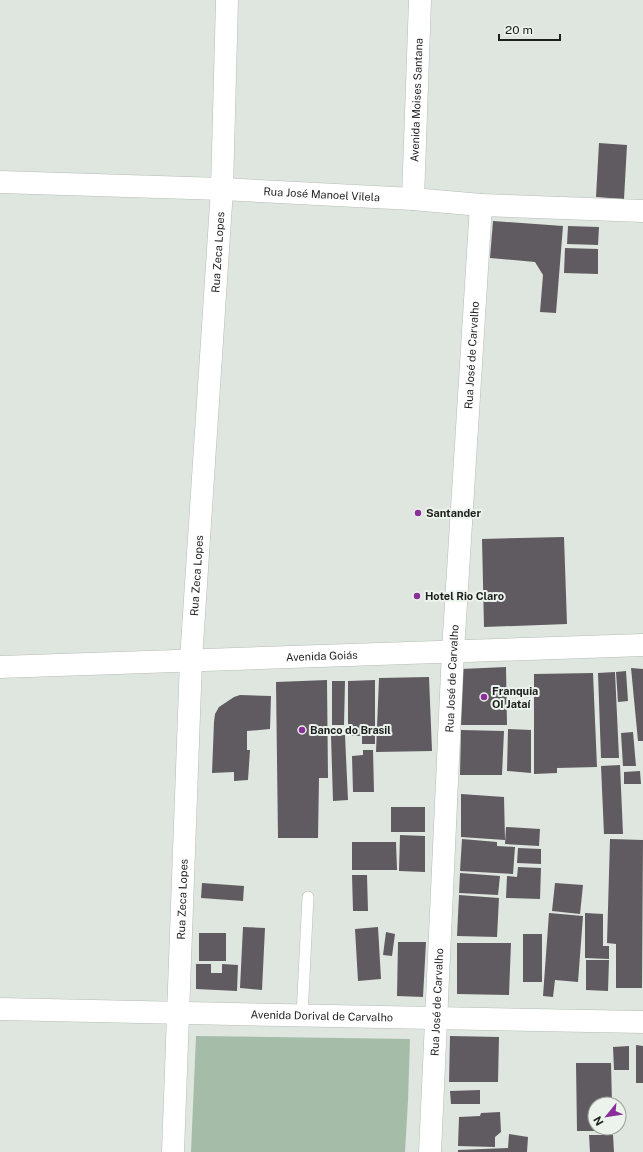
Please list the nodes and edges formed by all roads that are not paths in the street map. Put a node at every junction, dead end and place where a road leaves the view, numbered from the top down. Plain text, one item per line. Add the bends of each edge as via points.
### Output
1 (227, 0) edge
2 (420, 0) edge
3 (0, 182) edge
4 (222, 189) junction
5 (413, 199) junction
6 (481, 205) junction
7 (643, 211) edge
8 (643, 645) edge
9 (453, 651) junction
10 (191, 660) junction
11 (0, 667) edge
12 (308, 898) dead end
13 (0, 1009) edge
14 (179, 1012) junction
15 (302, 1016) junction
16 (436, 1019) junction
17 (643, 1022) edge
18 (173, 1152) edge
19 (430, 1152) edge

1 - 4 street, Rua Zeca Lopes
2 - 5 street, Avenida Moises Santana
3 - 4 street, Rua José Manoel Vilela
4 - 5 street, Rua José Manoel Vilela
4 - 10 street, Rua Zeca Lopes
5 - 6 street, Rua José Manoel Vilela
6 - 7 street, Rua José Manoel Vilela
6 - 9 street, Rua José de Carvalho
8 - 9 street, Avenida Goiás
9 - 10 street, Avenida Goiás
9 - 16 street, Rua José de Carvalho
10 - 11 street, Avenida Goiás
10 - 14 street, Rua Zeca Lopes
12 - 15 lane
13 - 14 street, Avenida Dorival de Carvalho
14 - 15 street, Avenida Dorival de Carvalho
14 - 18 street, Rua Zeca Lopes
15 - 16 street, Avenida Dorival de Carvalho
16 - 17 street, Avenida Dorival de Carvalho
16 - 19 street, Rua José de Carvalho

